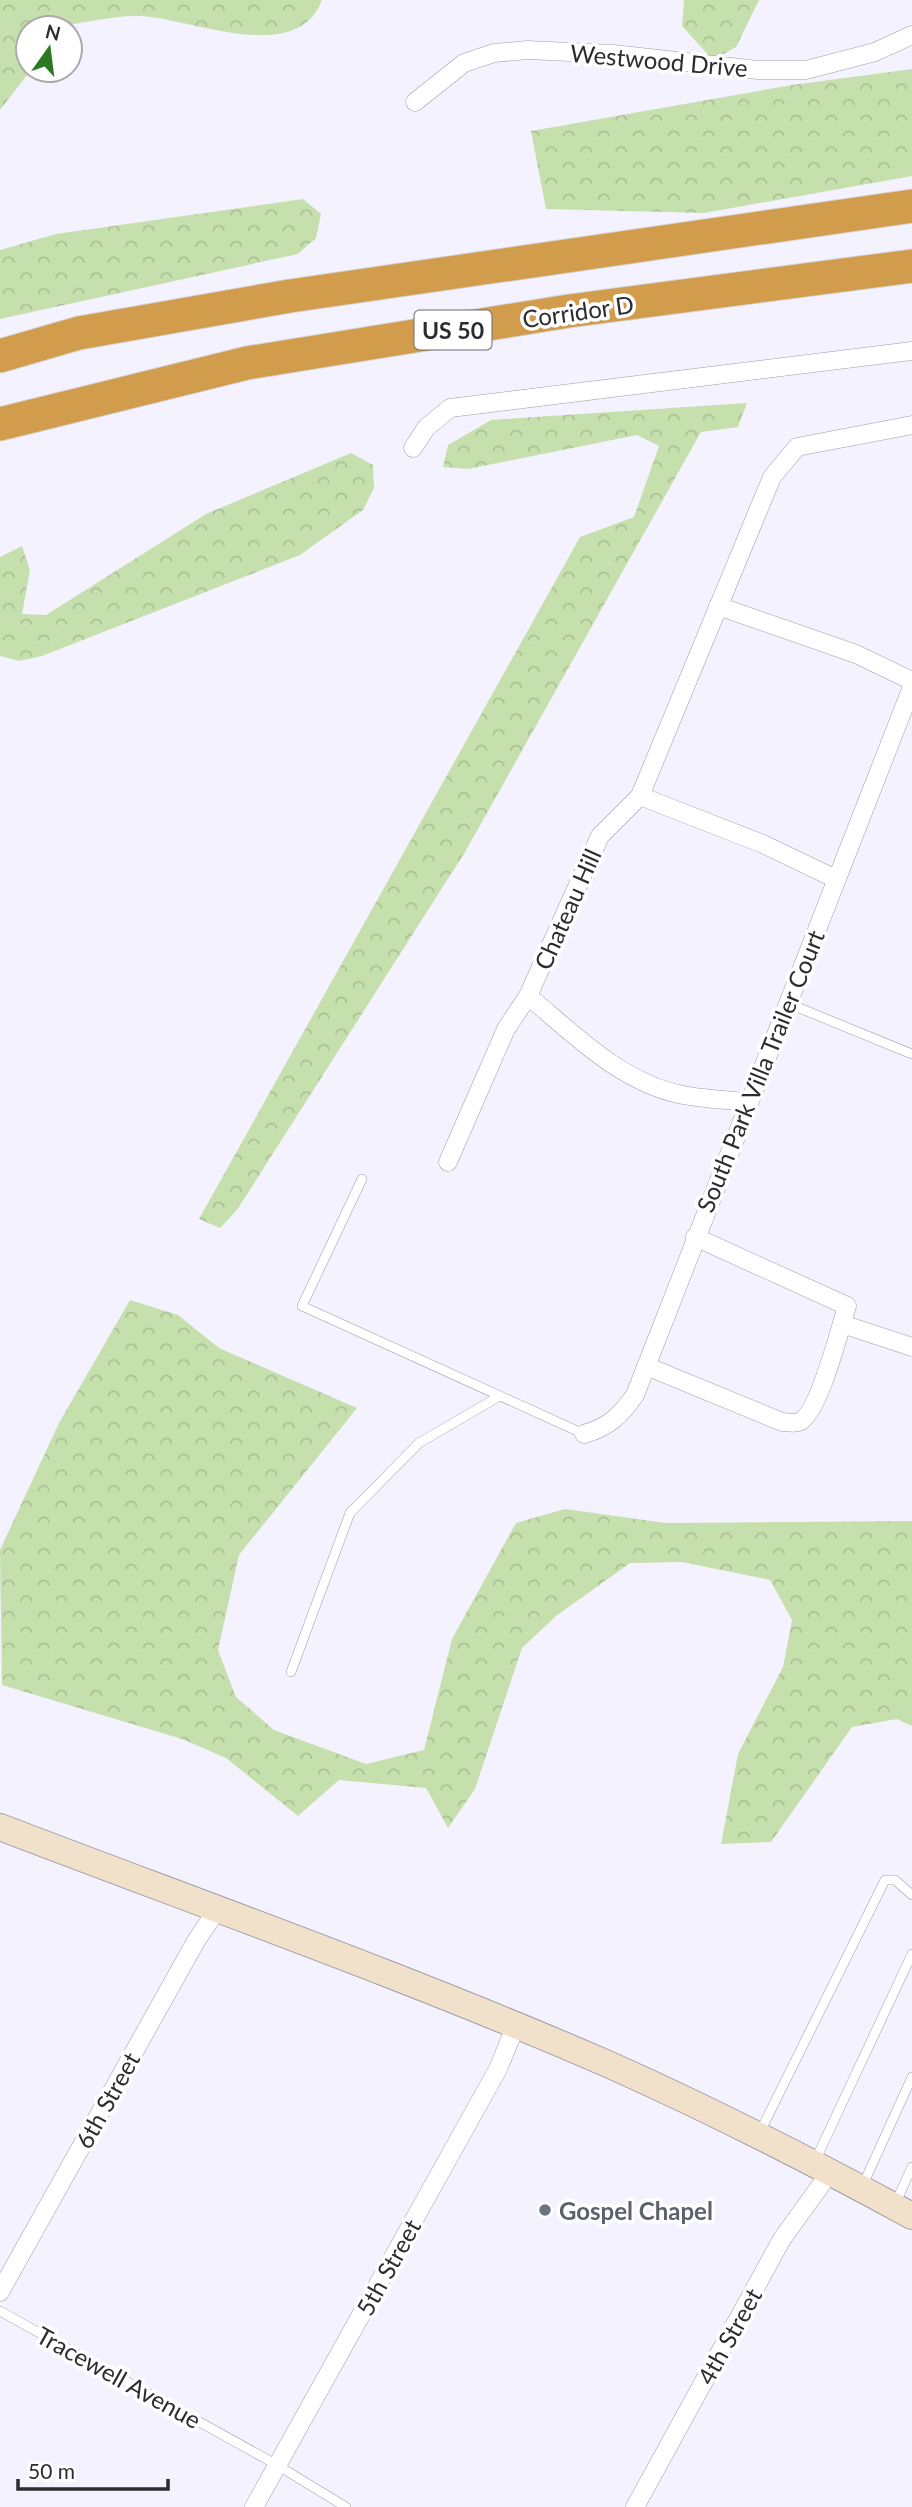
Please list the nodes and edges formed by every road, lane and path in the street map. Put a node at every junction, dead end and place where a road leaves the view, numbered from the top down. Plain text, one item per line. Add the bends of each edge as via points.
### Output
1 (912, 35) edge
2 (415, 102) dead end
3 (912, 205) edge
4 (912, 266) edge
5 (912, 351) edge
6 (0, 356) edge
7 (0, 424) edge
8 (912, 425) edge
9 (413, 448) dead end
10 (718, 606) junction
11 (912, 681) edge
12 (912, 687) edge
13 (640, 796) junction
14 (836, 879) junction
15 (528, 996) junction
16 (787, 1003) junction
17 (912, 1054) edge
18 (748, 1102) junction
19 (448, 1162) dead end
20 (362, 1179) dead end
21 (695, 1237) junction
22 (842, 1324) junction
23 (912, 1347) edge
24 (646, 1366) junction
25 (498, 1397) junction
26 (584, 1434) joint
27 (291, 1672) dead end
28 (0, 1827) edge
29 (912, 1895) edge
30 (217, 1910) junction
31 (912, 1954) edge
32 (516, 2025) junction
33 (912, 2077) edge
34 (758, 2136) junction
35 (823, 2167) junction
36 (912, 2167) edge
37 (861, 2188) junction
38 (903, 2211) edge
39 (0, 2292) edge
40 (0, 2311) edge
41 (277, 2465) junction
42 (254, 2507) edge
43 (346, 2507) edge
44 (635, 2507) edge

1 - 2 street, Westwood Drive via 875,52 806,70 758,70 601,53 494,53 464,63
3 - 6 highway, US 50 via 290,296 79,333
4 - 7 highway, Corridor D / US 50 via 569,311 247,363
5 - 9 street via 450,408 426,428
8 - 10 street, Chateau Hill via 797,447 772,477
10 - 11 street via 856,654
10 - 13 street, Chateau Hill
12 - 14 street, South Park Villa Trailer Court
13 - 14 street via 763,844
13 - 15 street, Chateau Hill via 600,836
14 - 16 street, South Park Villa Trailer Court
15 - 18 street, Chateau Hill via 599,1055 639,1081 681,1095
15 - 19 street, Chateau Hill via 506,1029
16 - 17 lane
16 - 18 street, South Park Villa Trailer Court
18 - 21 street, South Park Villa Trailer Court
20 - 25 lane via 302,1306
21 - 22 street via 847,1306
21 - 24 street, South Park Villa Trailer Court
22 - 23 street
22 - 24 street via 824,1381 807,1416 798,1422 782,1422
24 - 26 street, South Park Villa Trailer Court via 635,1395 619,1417
25 - 26 lane
25 - 27 lane via 419,1443 350,1513
28 - 30 main road
29 - 34 lane via 895,1880 885,1880
30 - 32 main road
30 - 39 street, 6th Street
31 - 35 lane
32 - 34 main road
32 - 41 street, 5th Street via 498,2069
33 - 37 lane
34 - 35 main road
35 - 37 main road
35 - 44 street, 4th Street
36 - 38 lane
37 - 38 main road
40 - 41 lane, Tracewell Avenue
41 - 42 street, 5th Street
41 - 43 lane, Tracewell Avenue

